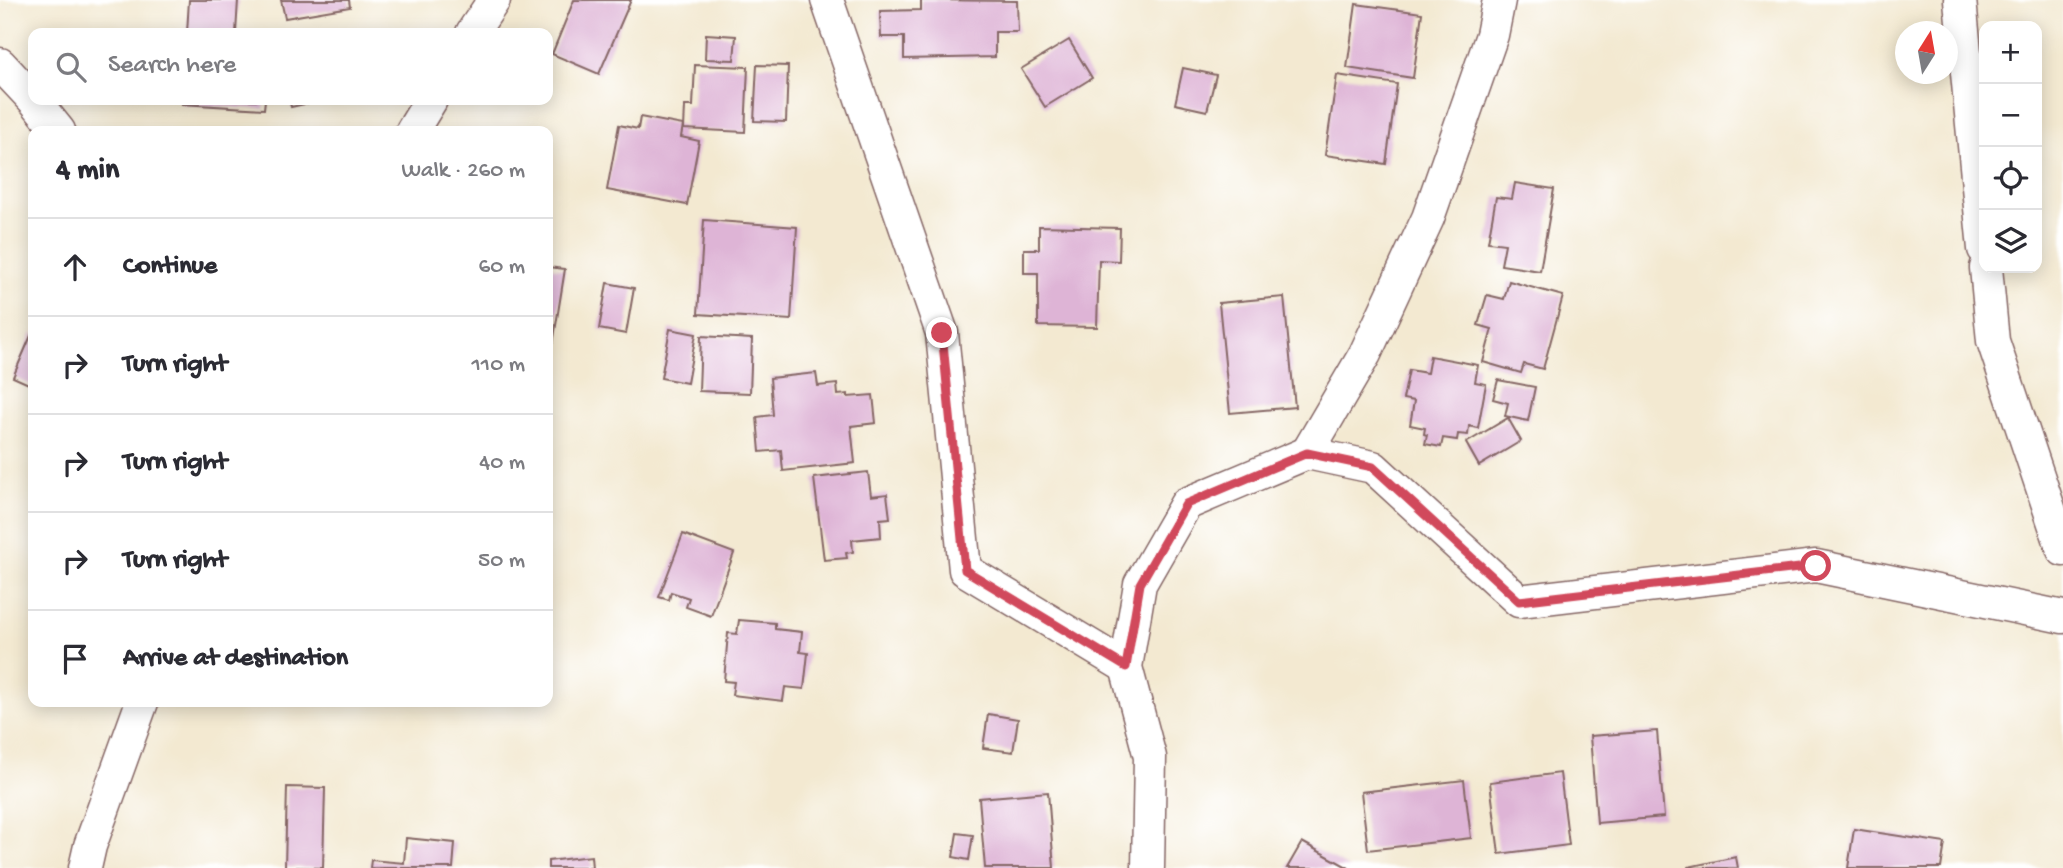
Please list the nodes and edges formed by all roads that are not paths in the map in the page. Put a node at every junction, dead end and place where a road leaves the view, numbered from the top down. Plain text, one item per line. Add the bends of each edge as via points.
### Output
1 (494, 0) edge
2 (827, 0) edge
3 (1499, 0) edge
4 (1960, 0) edge
5 (475, 28) edge
6 (0, 64) edge
7 (28, 95) edge
8 (37, 105) edge
9 (428, 105) edge
10 (55, 126) edge
11 (415, 126) edge
12 (1980, 210) edge
13 (1986, 273) edge
14 (1307, 453) junction
15 (2063, 550) edge
16 (2063, 617) edge
17 (1126, 667) junction
18 (140, 707) edge
19 (85, 868) edge
20 (1148, 868) edge

1 - 5 street
2 - 17 street via 942,333 965,570
3 - 14 street via 1492,35 1428,218 1365,354
4 - 12 street
6 - 7 street
8 - 10 street
9 - 11 street
13 - 15 street via 1993,341
14 - 16 street via 1373,467 1519,601 1816,566
14 - 17 street via 1186,504 1140,584
17 - 20 street via 1150,757
18 - 19 street

